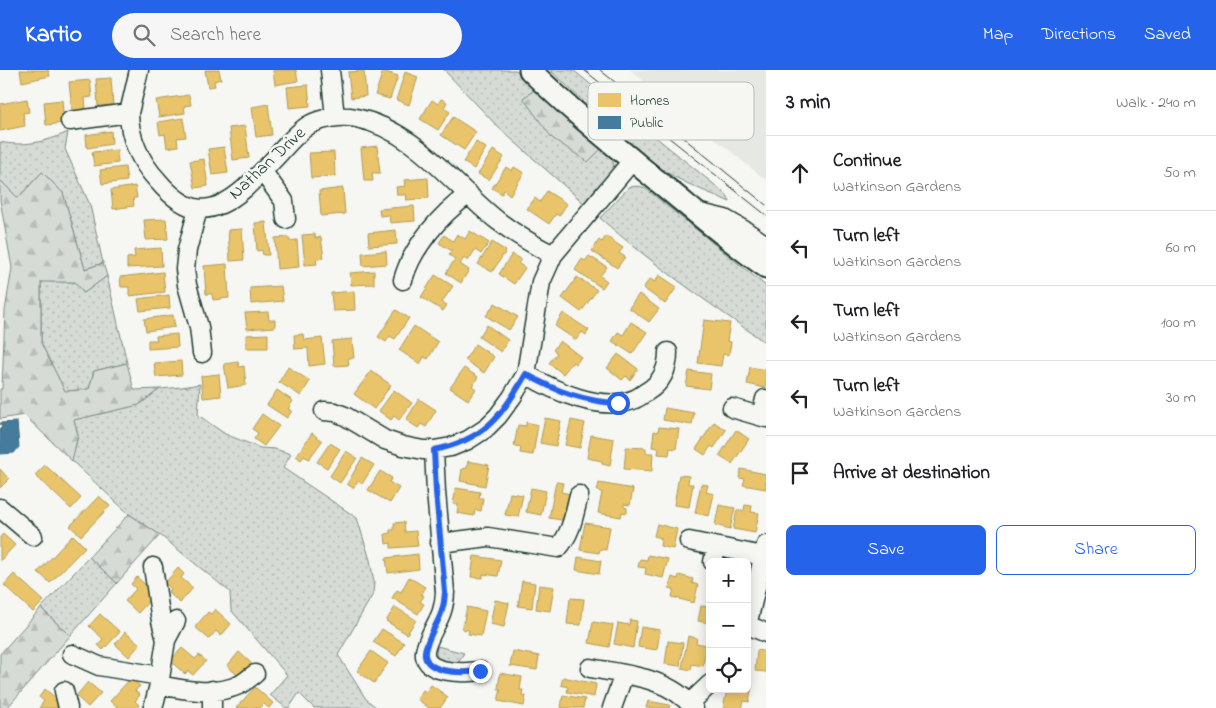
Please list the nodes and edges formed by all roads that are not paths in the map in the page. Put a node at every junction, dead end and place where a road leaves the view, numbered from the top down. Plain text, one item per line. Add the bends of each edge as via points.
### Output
1 (139, 70) edge
2 (330, 70) edge
3 (530, 70) edge
4 (130, 113) junction
5 (335, 117) junction
6 (70, 121) dead end
7 (588, 123) edge
8 (608, 140) edge
9 (632, 161) junction
10 (263, 172) junction
11 (469, 194) junction
12 (198, 209) junction
13 (693, 211) junction
14 (286, 219) dead end
15 (766, 245) edge
16 (553, 255) junction
17 (766, 267) edge
18 (403, 280) dead end
19 (668, 352) dead end
20 (202, 353) dead end
21 (526, 374) junction
22 (732, 408) dead end
23 (324, 411) dead end
24 (764, 411) edge
25 (434, 450) junction
26 (578, 495) dead end
27 (0, 508) edge
28 (33, 536) dead end
29 (689, 541) dead end
30 (440, 543) junction
31 (764, 551) edge
32 (714, 554) edge
33 (153, 567) dead end
34 (751, 608) edge
35 (176, 622) dead end
36 (751, 627) edge
37 (766, 633) edge
38 (166, 640) junction
39 (72, 654) dead end
40 (590, 668) dead end
41 (480, 671) dead end
42 (256, 674) dead end
43 (624, 674) junction
44 (159, 681) junction
45 (706, 689) edge
46 (212, 690) junction
47 (692, 706) edge
48 (153, 708) edge
49 (212, 708) edge
50 (612, 708) edge

1 - 4 street
2 - 5 street
3 - 7 main road
4 - 6 street
4 - 12 street via 133,138 150,173 176,198
5 - 10 street, Nathan Drive via 309,125
5 - 11 street, Nathan Drive via 356,118 396,134
8 - 9 main road
9 - 13 main road
9 - 16 street
10 - 12 street, Nathan Drive via 221,206
10 - 14 street via 284,201
11 - 16 street, Nathan Drive via 498,222
11 - 18 street via 430,232 406,268
12 - 20 street via 186,269 187,285 200,327
13 - 15 street via 725,219
13 - 17 main road
16 - 21 street via 541,282
19 - 21 street via 668,365 651,389 635,399 618,403 569,395
21 - 25 street via 498,416 485,429 451,447
22 - 24 street
23 - 25 street via 340,414 385,440
25 - 30 street
26 - 30 street via 569,532 558,548 488,537
27 - 28 street
29 - 32 street
30 - 41 street via 444,606 425,649 426,658 432,666 450,673
31 - 32 street
31 - 34 street
33 - 38 street
35 - 38 street
36 - 37 street
38 - 44 street
39 - 44 street via 99,666
40 - 43 street
42 - 46 street via 224,690
43 - 47 street via 651,679 676,691
43 - 50 street
44 - 46 street via 192,691
44 - 48 street
45 - 47 street
46 - 49 street

